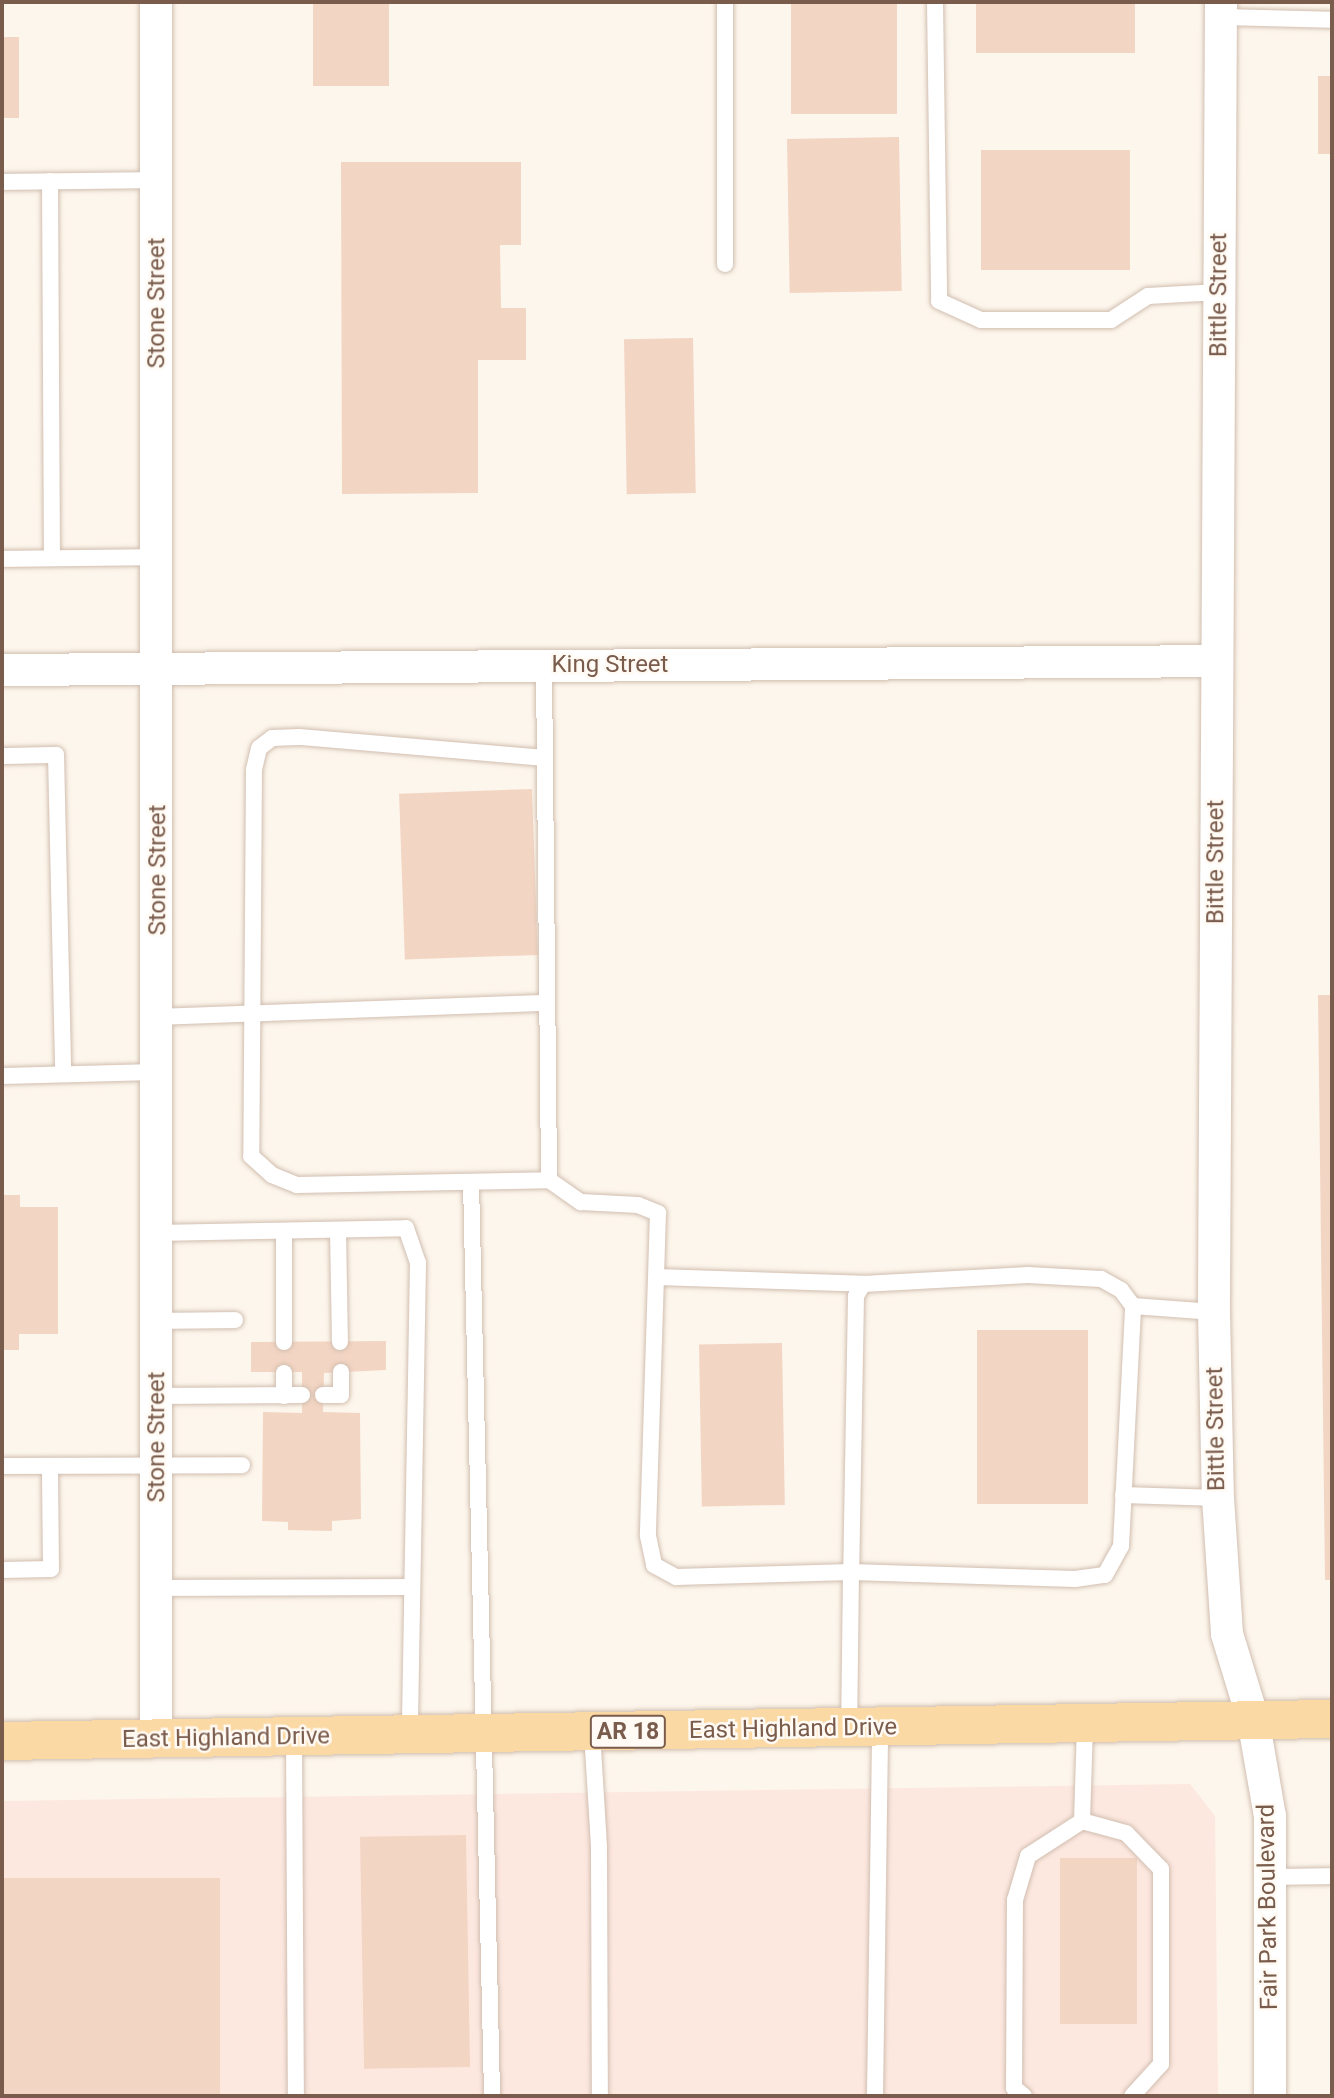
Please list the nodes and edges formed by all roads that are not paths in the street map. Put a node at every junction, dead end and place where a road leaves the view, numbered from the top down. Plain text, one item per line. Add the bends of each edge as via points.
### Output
1 (156, 2) edge
2 (725, 2) edge
3 (935, 2) edge
4 (1221, 9) edge
5 (1332, 20) edge
6 (156, 180) junction
7 (50, 181) junction
8 (2, 182) edge
9 (725, 264) dead end
10 (1219, 292) junction
11 (159, 557) junction
12 (52, 558) junction
13 (2, 559) edge
14 (1217, 661) junction
15 (544, 666) junction
16 (159, 668) junction
17 (2, 670) edge
18 (2, 756) edge
19 (545, 758) junction
20 (547, 1003) junction
21 (251, 1013) junction
22 (156, 1017) junction
23 (156, 1072) junction
24 (63, 1074) junction
25 (2, 1076) edge
26 (549, 1180) junction
27 (471, 1182) junction
28 (338, 1230) junction
29 (284, 1231) junction
30 (156, 1233) junction
31 (657, 1277) junction
32 (863, 1284) junction
33 (1133, 1306) junction
34 (1214, 1312) junction
35 (235, 1320) dead end
36 (158, 1321) junction
37 (284, 1342) dead end
38 (340, 1342) dead end
39 (341, 1372) dead end
40 (284, 1373) dead end
41 (302, 1395) dead end
42 (323, 1395) dead end
43 (157, 1396) junction
44 (284, 1396) junction
45 (156, 1464) junction
46 (242, 1465) dead end
47 (2, 1466) edge
48 (50, 1466) junction
49 (1123, 1495) junction
50 (1218, 1498) junction
51 (2, 1570) edge
52 (851, 1572) junction
53 (412, 1587) junction
54 (156, 1588) junction
55 (1253, 1719) junction
56 (1332, 1719) edge
57 (1085, 1723) junction
58 (864, 1728) junction
59 (592, 1732) junction
60 (410, 1734) junction
61 (484, 1734) junction
62 (294, 1737) junction
63 (156, 1739) junction
64 (2, 1741) edge
65 (1082, 1821) junction
66 (1332, 1876) edge
67 (1270, 1877) junction
68 (296, 2096) edge
69 (492, 2096) edge
70 (600, 2096) edge
71 (875, 2096) edge
72 (1024, 2096) edge
73 (1132, 2096) edge
74 (1270, 2096) edge

1 - 6 street, Stone Street
2 - 9 lane
3 - 10 lane via 939,301 981,320 1111,320 1147,296
4 - 5 lane
4 - 10 street, Bittle Street
6 - 7 lane
6 - 11 street, Stone Street
7 - 8 lane
7 - 12 lane
10 - 14 street, Bittle Street
11 - 12 lane
11 - 16 street, Stone Street
12 - 13 lane
14 - 15 street, King Street
14 - 34 street, Bittle Street
15 - 16 street, King Street
15 - 19 lane
16 - 17 street, King Street
16 - 22 street, Stone Street
18 - 24 lane via 56,755
19 - 20 lane
19 - 21 lane via 299,737 272,738 259,748 254,770
20 - 21 lane
20 - 26 lane
21 - 22 lane
21 - 27 lane via 251,1156 272,1175 297,1185
22 - 23 street, Stone Street
23 - 24 lane
23 - 30 street, Stone Street
24 - 25 lane
26 - 27 lane
26 - 31 lane via 581,1202 638,1205 659,1213
27 - 61 lane
28 - 29 lane
28 - 38 lane
28 - 53 lane via 406,1228 418,1263
29 - 30 lane
29 - 37 lane
30 - 36 street, Stone Street
31 - 32 lane
31 - 52 lane via 648,1536 654,1565 676,1577
32 - 33 lane via 987,1276 1101,1279 1121,1290
32 - 52 lane via 856,1296
33 - 34 lane
33 - 49 lane
34 - 50 street, Bittle Street
35 - 36 lane
36 - 43 street, Stone Street
39 - 42 lane via 341,1395
40 - 44 lane
41 - 44 lane
43 - 44 lane
43 - 45 street, Stone Street
45 - 46 lane
45 - 48 lane
45 - 54 street, Stone Street
47 - 48 lane
48 - 51 lane via 51,1569
49 - 50 lane
49 - 52 lane via 1121,1546 1105,1575 1075,1579
50 - 55 street, Bittle Street via 1227,1634
52 - 58 lane
53 - 54 lane
53 - 60 lane
54 - 63 street, Stone Street
55 - 56 main road, East Highland Drive / AR 18
55 - 57 main road, East Highland Drive / AR 18
55 - 67 street, Fair Park Boulevard via 1270,1816
57 - 58 main road, East Highland Drive / AR 18
57 - 65 lane
58 - 59 main road, East Highland Drive / AR 18
58 - 71 lane
59 - 61 main road, East Highland Drive / AR 18
59 - 70 lane via 599,1847
60 - 61 main road, East Highland Drive / AR 18
60 - 62 main road, East Highland Drive / AR 18
61 - 69 lane
62 - 63 main road, East Highland Drive / AR 18
62 - 68 lane
63 - 64 main road, East Highland Drive / AR 18
65 - 72 lane via 1028,1856 1015,1900 1014,2088
65 - 73 lane via 1126,1833 1161,1869 1161,2064
66 - 67 lane
67 - 74 street, Fair Park Boulevard

